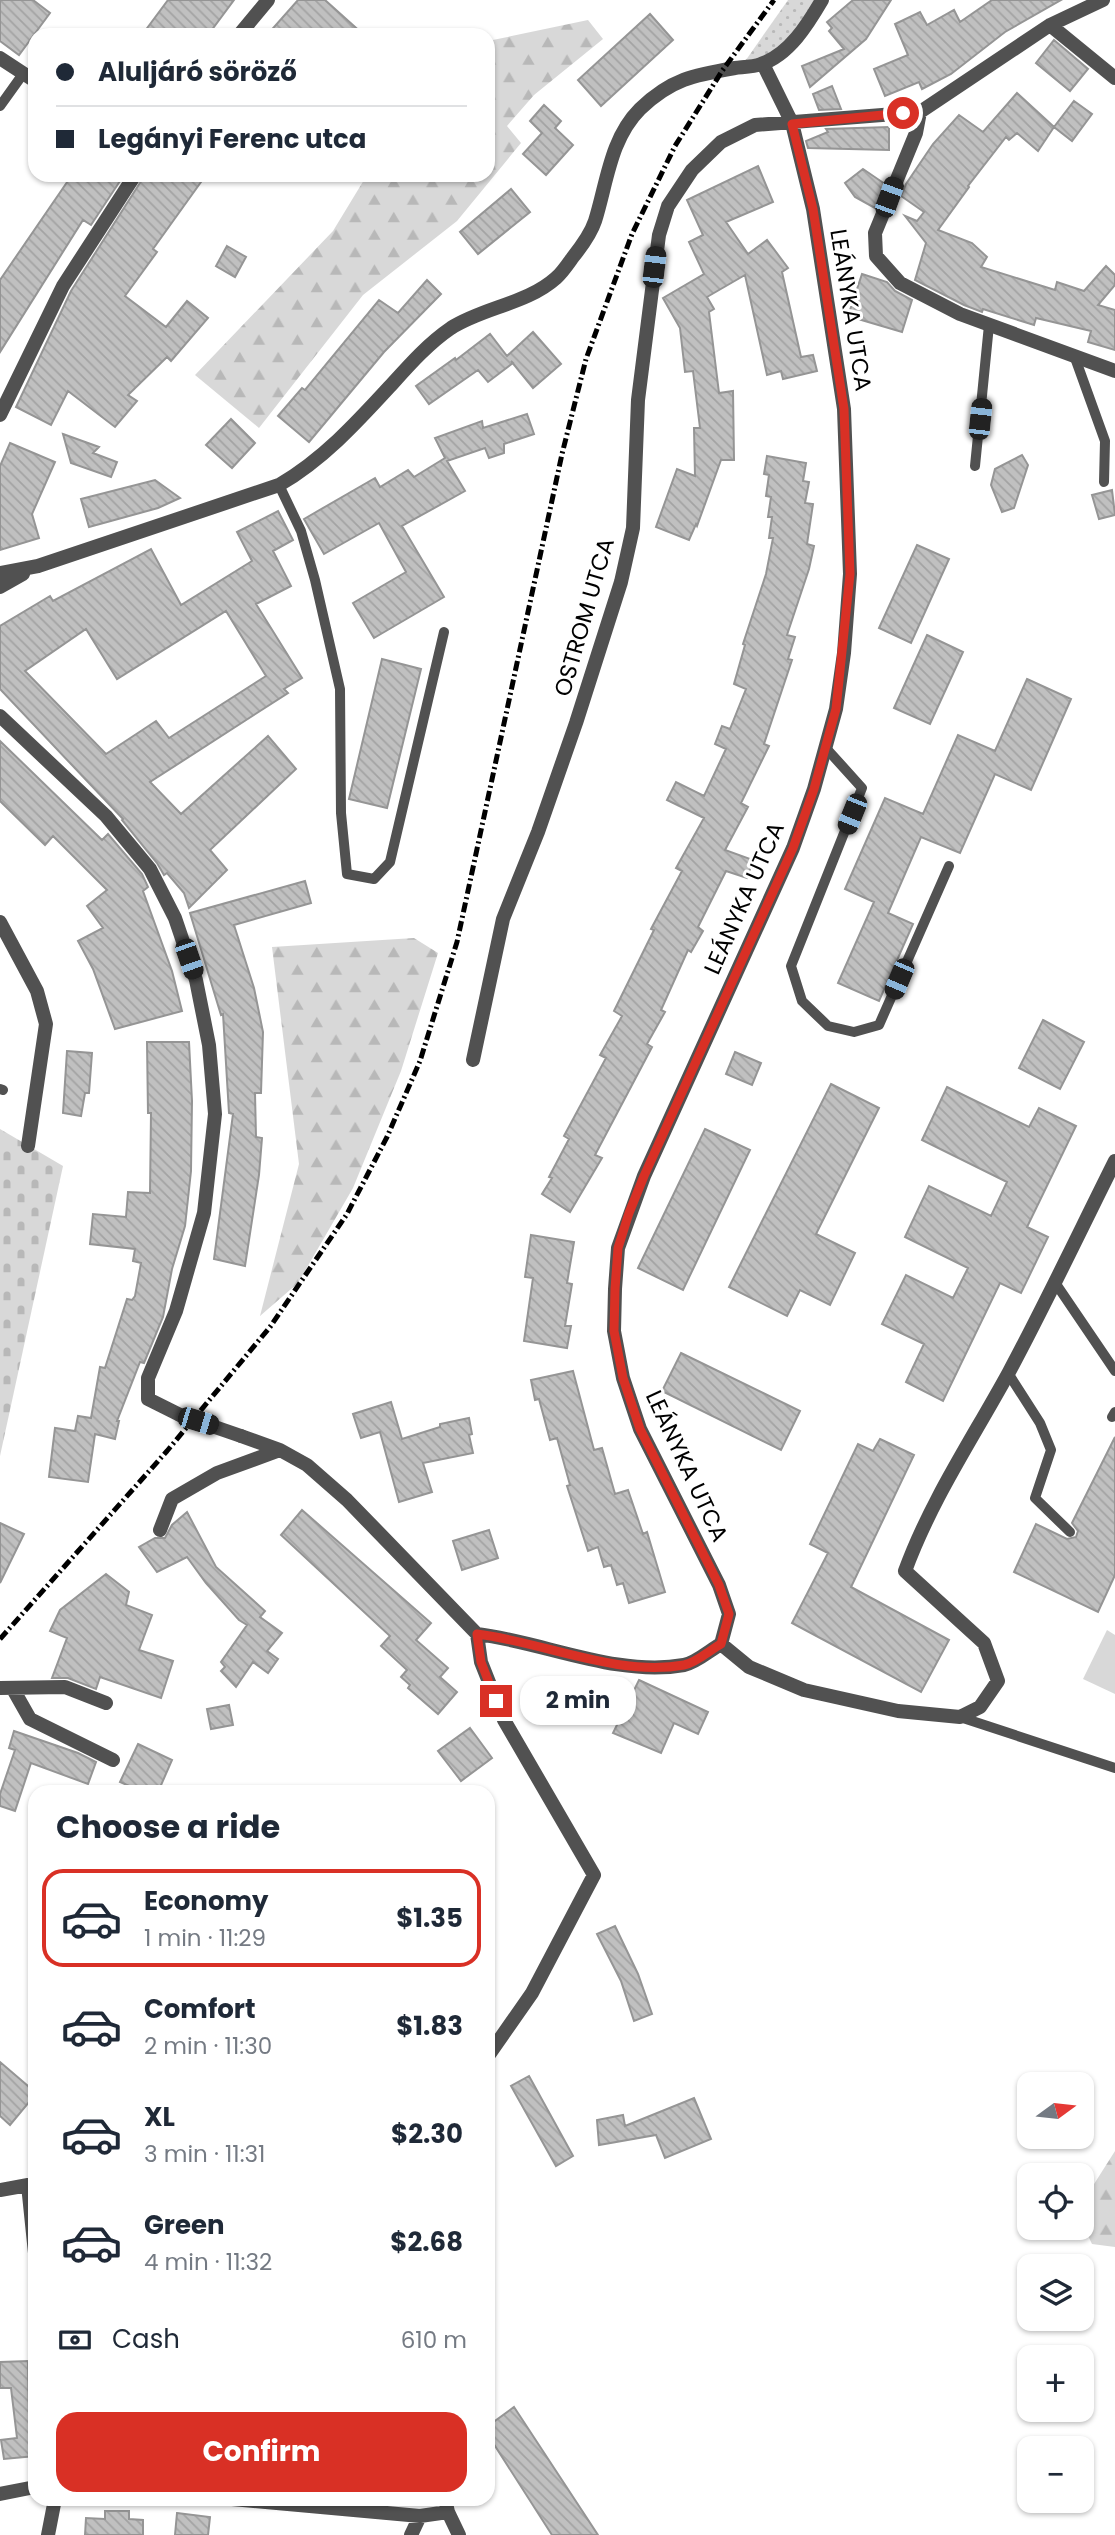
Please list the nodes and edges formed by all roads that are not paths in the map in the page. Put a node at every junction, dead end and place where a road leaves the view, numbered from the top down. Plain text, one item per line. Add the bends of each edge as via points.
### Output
1 (268, 0) edge
2 (822, 0) edge
3 (1104, 0) edge
4 (1050, 25) junction
5 (245, 28) edge
6 (0, 58) edge
7 (763, 64) junction
8 (28, 77) edge
9 (1115, 78) edge
10 (28, 79) edge
11 (0, 106) edge
12 (920, 112) junction
13 (792, 124) junction
14 (130, 182) edge
15 (989, 325) junction
16 (1074, 355) junction
17 (1115, 370) edge
18 (0, 415) edge
19 (975, 466) dead end
20 (1104, 482) dead end
21 (279, 485) junction
22 (37, 566) junction
23 (0, 573) edge
24 (0, 587) edge
25 (444, 632) dead end
26 (0, 716) edge
27 (825, 747) junction
28 (949, 866) dead end
29 (1, 928) edge
30 (472, 1060) dead end
31 (29, 1146) dead end
32 (1115, 1161) edge
33 (1055, 1282) junction
34 (1115, 1371) edge
35 (1008, 1373) junction
36 (280, 1450) junction
37 (160, 1530) dead end
38 (1070, 1532) dead end
39 (477, 1634) junction
40 (721, 1644) junction
41 (6, 1689) edge
42 (106, 1703) dead end
43 (960, 1717) junction
44 (113, 1760) dead end
45 (1115, 1768) edge
46 (495, 2046) edge
47 (28, 2185) edge
48 (0, 2190) edge
49 (28, 2488) edge
50 (0, 2494) edge
51 (54, 2506) edge
52 (309, 2506) edge
53 (445, 2506) edge
54 (447, 2506) edge
55 (420, 2516) junction
56 (48, 2535) edge
57 (411, 2535) edge
58 (459, 2535) edge

1 - 5 street
2 - 7 street via 790,46
3 - 4 street
4 - 9 street
4 - 12 street
6 - 8 street
7 - 13 street, LEÁNYKA UTCA
7 - 21 street via 694,75 672,84 640,109 612,155 594,224 556,278 524,297 450,328 424,349 322,456
10 - 11 lane
12 - 13 street, OSTROM UTCA
12 - 15 street via 916,133 875,233 876,256 900,283
13 - 27 street, LEÁNYKA UTCA via 813,209 844,409 850,574 836,709
13 - 30 street, OSTROM UTCA via 755,125 721,142 692,170 668,206 659,234 638,400 634,528 576,723 503,919
14 - 18 street via 63,286
15 - 16 street
15 - 19 lane
16 - 17 street
16 - 20 lane via 1105,441
21 - 22 street
21 - 25 lane via 301,531 340,689 341,813 347,874 374,879 390,862
22 - 23 street
22 - 24 street
26 - 36 street, bridge via 106,816 150,869 175,918 197,980 215,1114 204,1213 176,1311 148,1378 148,1399
27 - 28 lane via 862,788 791,966 802,1001 828,1026 854,1032 879,1025
27 - 40 street, LEÁNYKA UTCA via 793,848 644,1176 618,1248 614,1331 623,1378 640,1429 719,1585 729,1614
29 - 31 street via 37,991 46,1024
32 - 33 street
33 - 34 lane
33 - 35 street
35 - 38 lane via 1040,1423 1051,1450 1035,1498
35 - 43 street via 942,1489 905,1571 984,1643 998,1681 980,1707
36 - 37 street via 217,1473 172,1499
36 - 39 street via 307,1465 347,1500
39 - 40 street via 641,1667 686,1665
39 - 46 street via 481,1662 504,1720 594,1875 532,1993
40 - 43 street via 749,1667 804,1690 898,1711
41 - 42 street via 65,1687
41 - 44 street via 30,1719
43 - 45 lane
47 - 48 street
49 - 50 street
51 - 56 street
52 - 55 street
53 - 55 street
54 - 58 street
55 - 57 street

